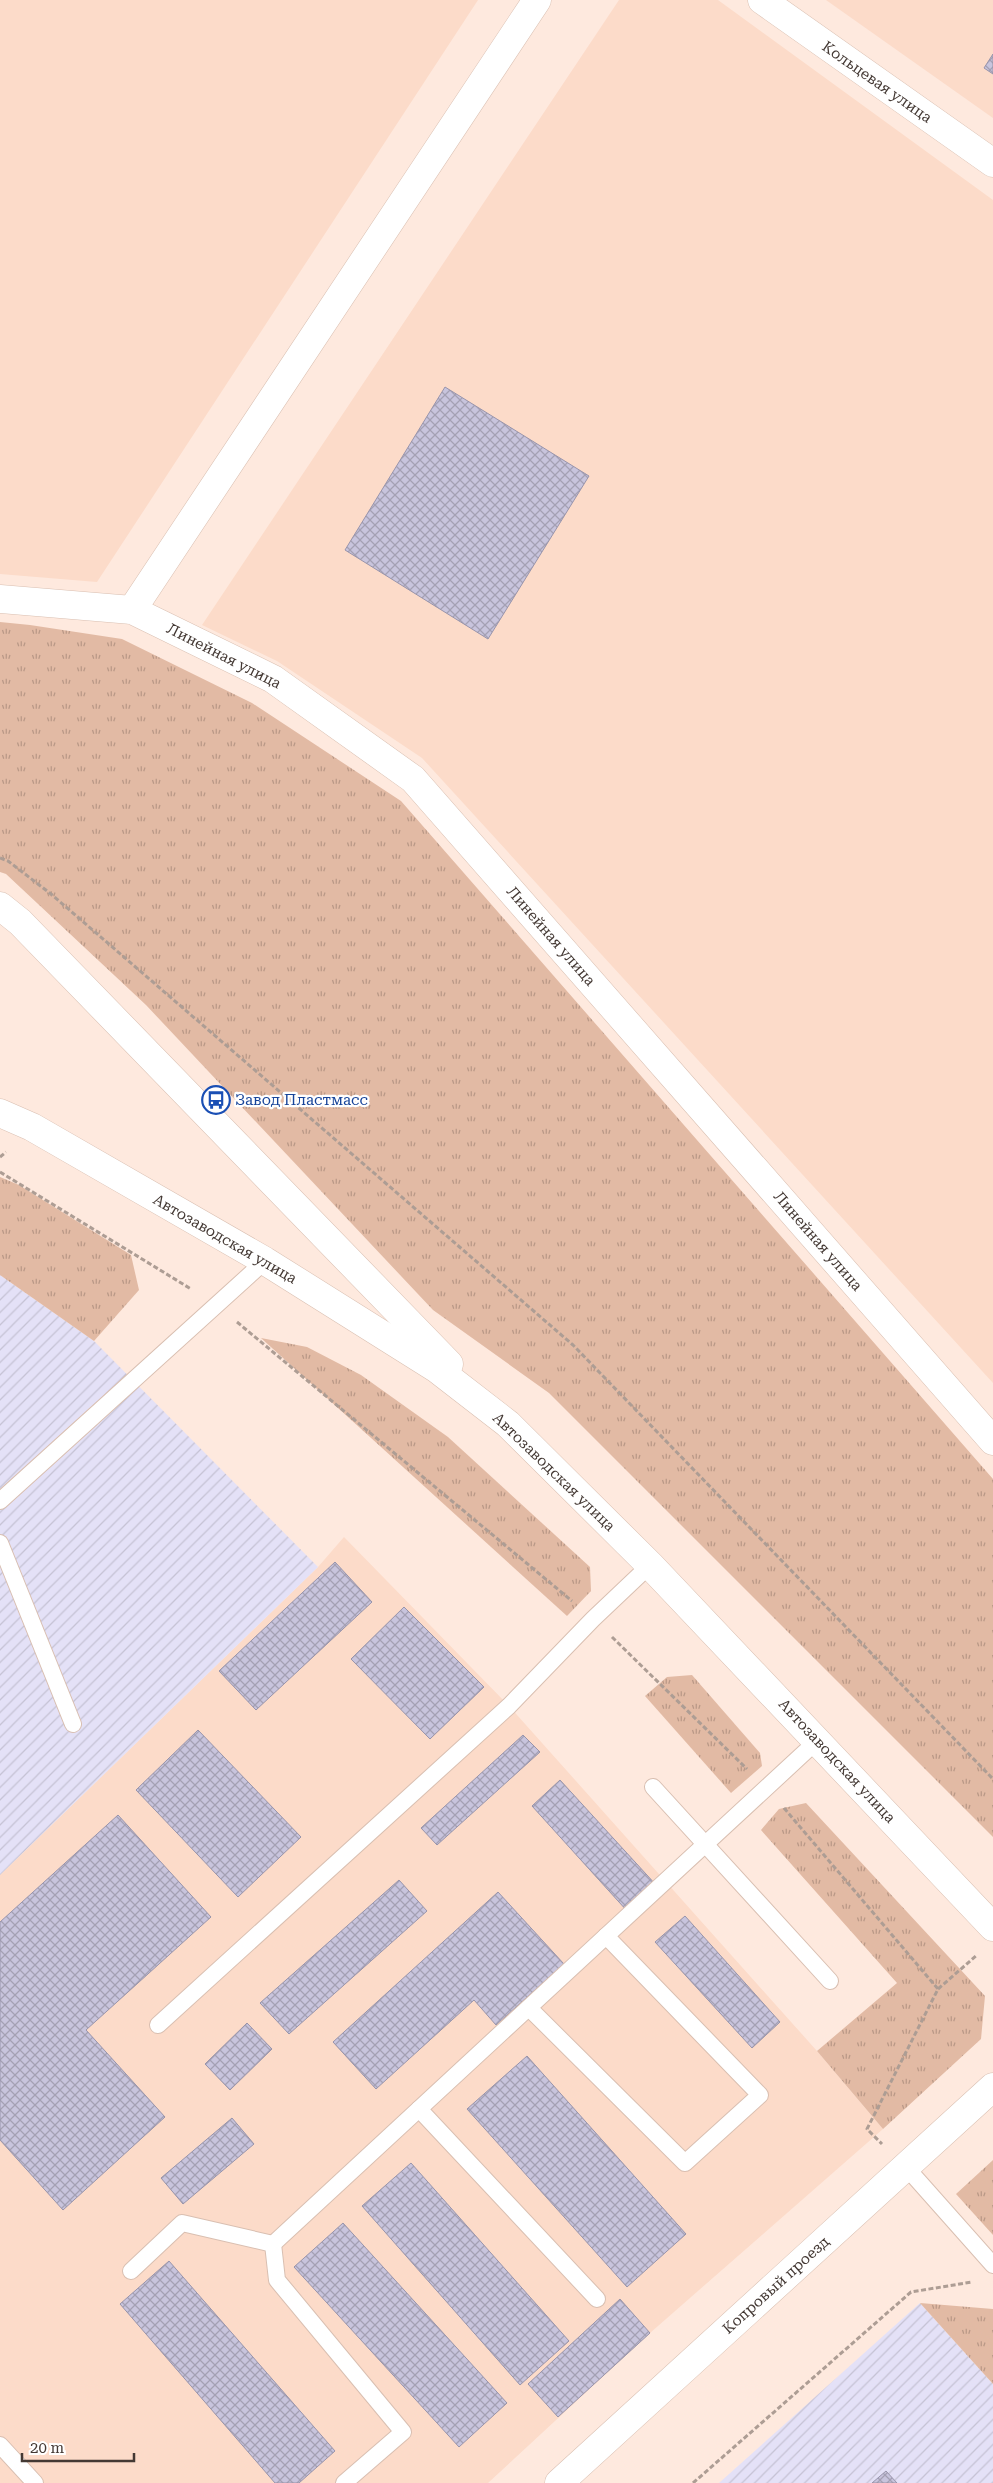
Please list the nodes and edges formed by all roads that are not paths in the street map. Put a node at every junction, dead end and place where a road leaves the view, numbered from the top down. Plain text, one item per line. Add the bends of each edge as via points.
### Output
1 (536, 0) edge
2 (762, 0) edge
3 (993, 164) edge
4 (0, 599) edge
5 (132, 610) junction
6 (0, 906) edge
7 (0, 1113) edge
8 (265, 1261) junction
9 (508, 1424) junction
10 (993, 1440) edge
11 (0, 1501) edge
12 (0, 1543) edge
13 (650, 1565) junction
14 (73, 1724) dead end
15 (818, 1740) junction
16 (653, 1787) dead end
17 (706, 1844) junction
18 (993, 1926) edge
19 (606, 1936) junction
20 (830, 1981) dead end
21 (529, 2008) junction
22 (158, 2025) dead end
23 (993, 2088) edge
24 (419, 2109) junction
25 (906, 2167) junction
26 (273, 2244) junction
27 (993, 2265) edge
28 (131, 2271) dead end
29 (598, 2299) dead end
30 (0, 2444) edge
31 (36, 2483) edge
32 (344, 2483) edge
33 (559, 2483) edge

1 - 5 street
2 - 3 street, Кольцевая улица
4 - 5 street, Линейная улица
5 - 10 street, Линейная улица via 273,679 413,778
6 - 9 street via 20,922
7 - 8 street, Автозаводская улица via 32,1127
8 - 9 street, Автозаводская улица via 437,1369
8 - 11 lane
9 - 13 street, Автозаводская улица
12 - 14 lane
13 - 15 street, Автозаводская улица
13 - 22 lane via 509,1706
15 - 17 lane
15 - 18 street, Автозаводская улица
16 - 17 lane
17 - 19 lane
17 - 20 lane
19 - 21 lane
19 - 21 lane via 760,2095 685,2163
21 - 24 lane
23 - 25 street, Копровый проезд
24 - 26 lane
24 - 29 lane
25 - 27 lane
25 - 33 street, Копровый проезд
26 - 28 lane via 182,2223
26 - 32 lane via 277,2280 403,2432
30 - 31 lane

